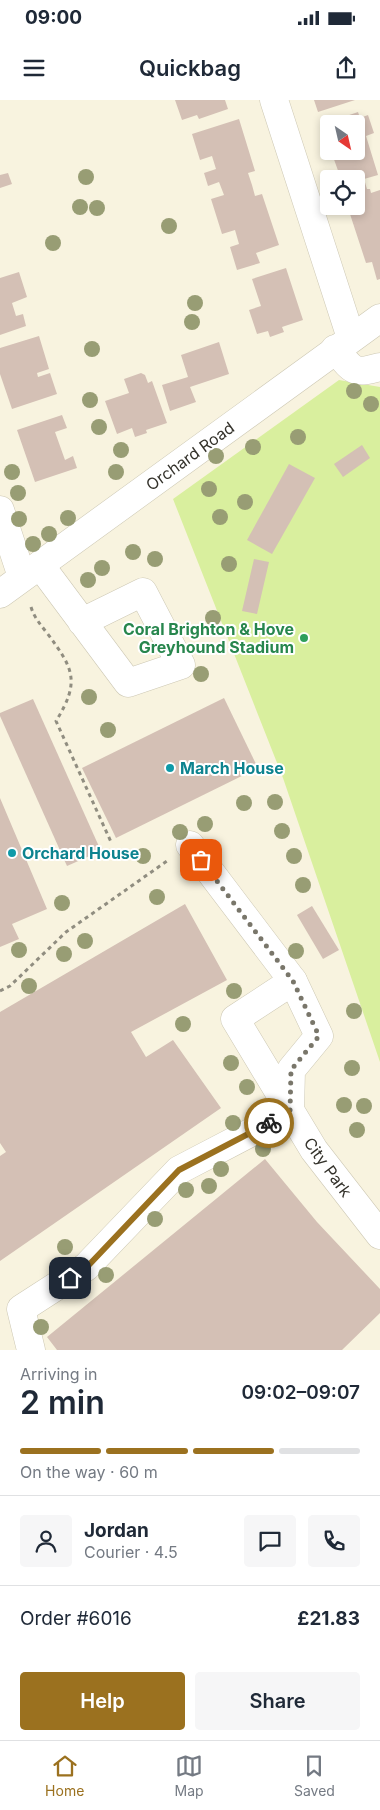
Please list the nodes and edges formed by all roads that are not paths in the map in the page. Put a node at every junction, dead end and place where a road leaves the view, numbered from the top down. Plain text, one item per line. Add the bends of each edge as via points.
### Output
1 (274, 100) edge
2 (380, 318) edge
3 (343, 344) junction
4 (380, 368) edge
5 (0, 510) edge
6 (31, 571) junction
7 (0, 594) edge
8 (82, 622) dead end
9 (190, 845) road end
10 (293, 981) junction
11 (290, 1112) junction
12 (380, 1235) edge
13 (31, 1350) edge

1 - 3 street
2 - 3 street, Orchard Road
3 - 4 street via 352,369 362,372
3 - 6 street, Orchard Road
5 - 6 street
6 - 7 street, Orchard Road
6 - 8 street
9 - 10 street
10 - 11 street via 319,1036 291,1070
10 - 11 street, City Park via 235,1019
11 - 12 street, City Park via 314,1150
11 - 13 street via 179,1170 86,1268 21,1308

